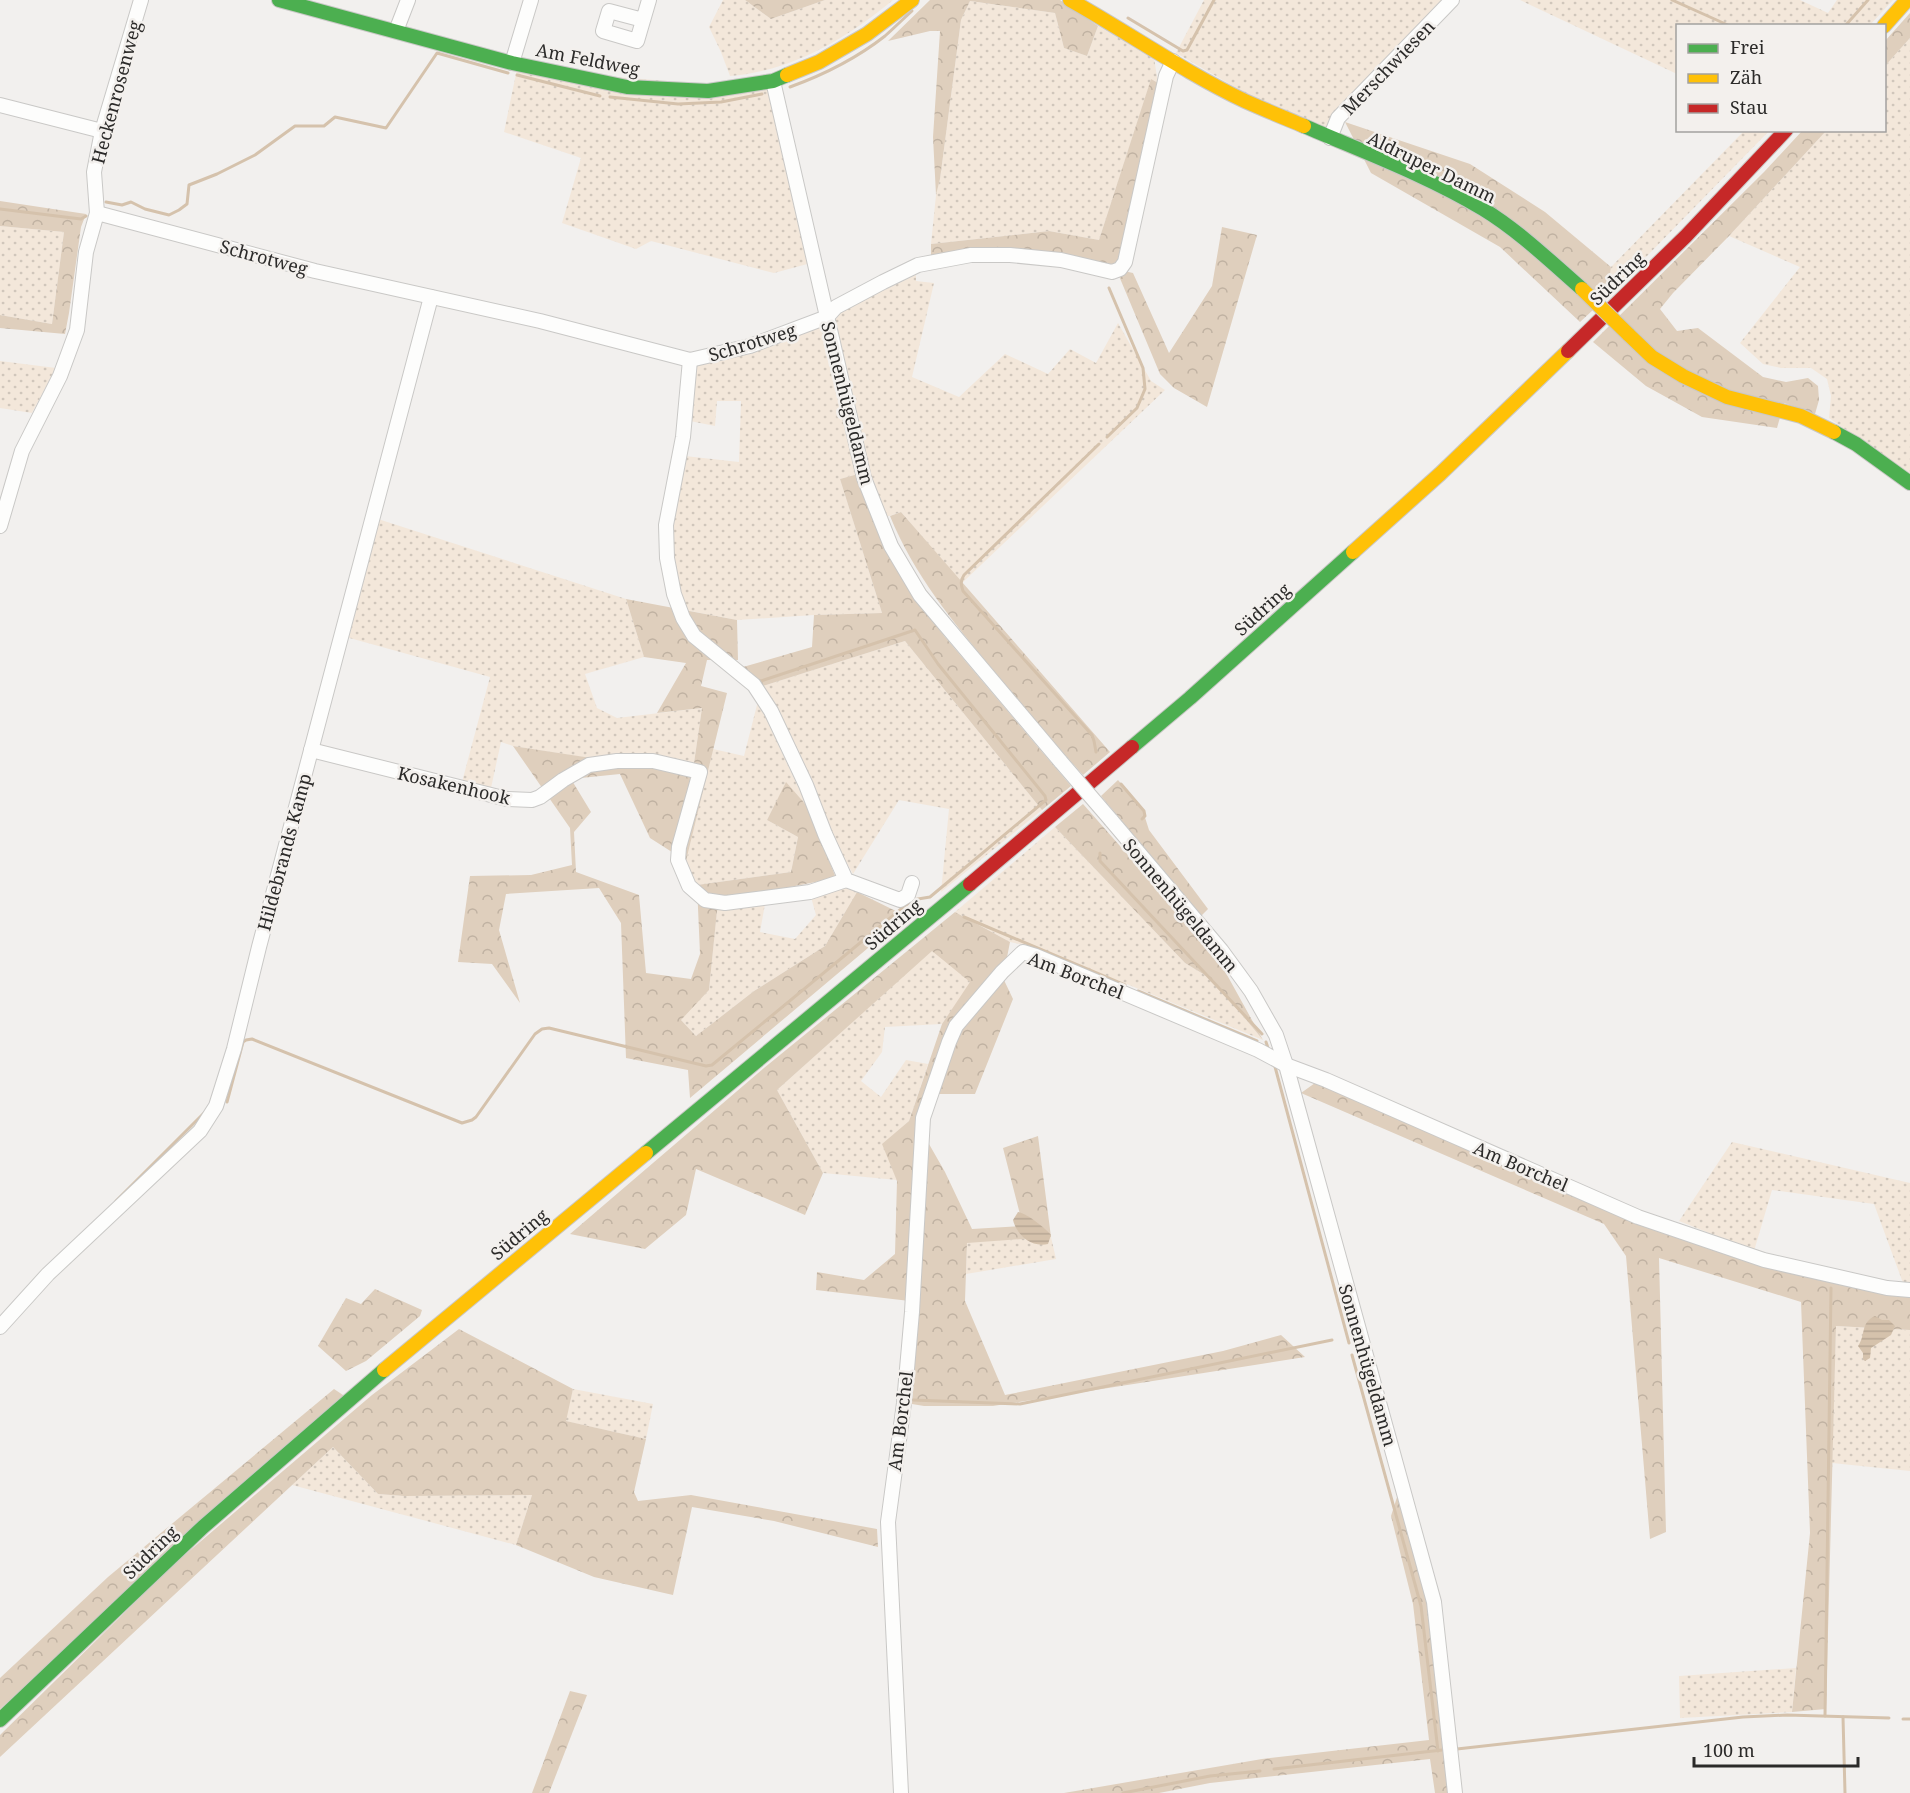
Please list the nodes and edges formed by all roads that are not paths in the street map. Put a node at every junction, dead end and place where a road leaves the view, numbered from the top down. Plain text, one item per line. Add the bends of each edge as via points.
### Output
1 (141, 0) edge
2 (279, 0) edge
3 (408, 0) edge
4 (531, 0) edge
5 (649, 0) edge
6 (912, 0) edge
7 (1070, 0) edge
8 (1452, 0) edge
9 (1907, 0) edge
10 (643, 20) dead end
11 (1886, 24) edge
12 (396, 31) junction
13 (1173, 62) junction
14 (512, 63) junction
15 (773, 81) junction
16 (0, 105) edge
17 (102, 131) junction
18 (1784, 132) edge
19 (1330, 138) junction
20 (97, 213) junction
21 (430, 297) junction
22 (827, 317) junction
23 (690, 360) junction
24 (1910, 483) edge
25 (0, 526) edge
26 (311, 750) junction
27 (846, 880) junction
28 (912, 883) dead end
29 (1286, 1065) junction
30 (1910, 1290) edge
31 (0, 1327) edge
32 (0, 1720) edge
33 (901, 1793) edge
34 (1455, 1793) edge

1 - 17 street, Heckenrosenweg
2 - 12 main road, Am Feldweg
3 - 12 street
4 - 14 street
5 - 10 street
6 - 15 main road, Am Feldweg via 867,34 819,62
7 - 13 main road, Aldruper Damm
8 - 19 street, Merschwiesen via 1338,118
9 - 11 main road
12 - 14 main road, Am Feldweg
13 - 19 main road, Aldruper Damm via 1244,100
13 - 22 street, Schrotweg via 1166,76 1125,261 1120,269 1112,272 1061,260 971,255 918,265 836,307
14 - 15 main road, Am Feldweg via 627,87 708,91
15 - 22 street, Sonnenhügeldamm
16 - 17 street
17 - 20 street, Heckenrosenweg via 94,172
18 - 32 main road, Südring via 1686,236 1440,474 1190,698 336,1410 203,1527
19 - 24 main road, Aldruper Damm, bridge via 1411,172 1483,209 1531,243 1652,357 1683,376 1727,397 1801,416 1856,444
20 - 21 street, Schrotweg
20 - 25 street, Heckenrosenweg via 86,252 77,330 60,376 21,451
21 - 23 street, Schrotweg
21 - 26 street, Hildebrands Kamp
22 - 23 street, Schrotweg via 750,346
22 - 29 street, Sonnenhügeldamm, bridge via 864,478 891,546 920,595 1221,950 1251,990
23 - 27 street via 683,437 666,525 674,594 694,636 754,685 771,711
26 - 27 street, Kosakenhook via 507,799 532,800 589,765 616,760 653,761 700,772 678,860 689,886 705,900 725,903 810,892
26 - 31 street, Hildebrands Kamp via 216,1106 200,1131 48,1274
27 - 28 street via 900,900 908,895
29 - 30 street, Am Borchel via 1638,1217 1764,1260
29 - 33 street, Am Borchel via 1023,952 956,1026 923,1118 912,1312 888,1522
29 - 34 street, Sonnenhügeldamm via 1434,1602

